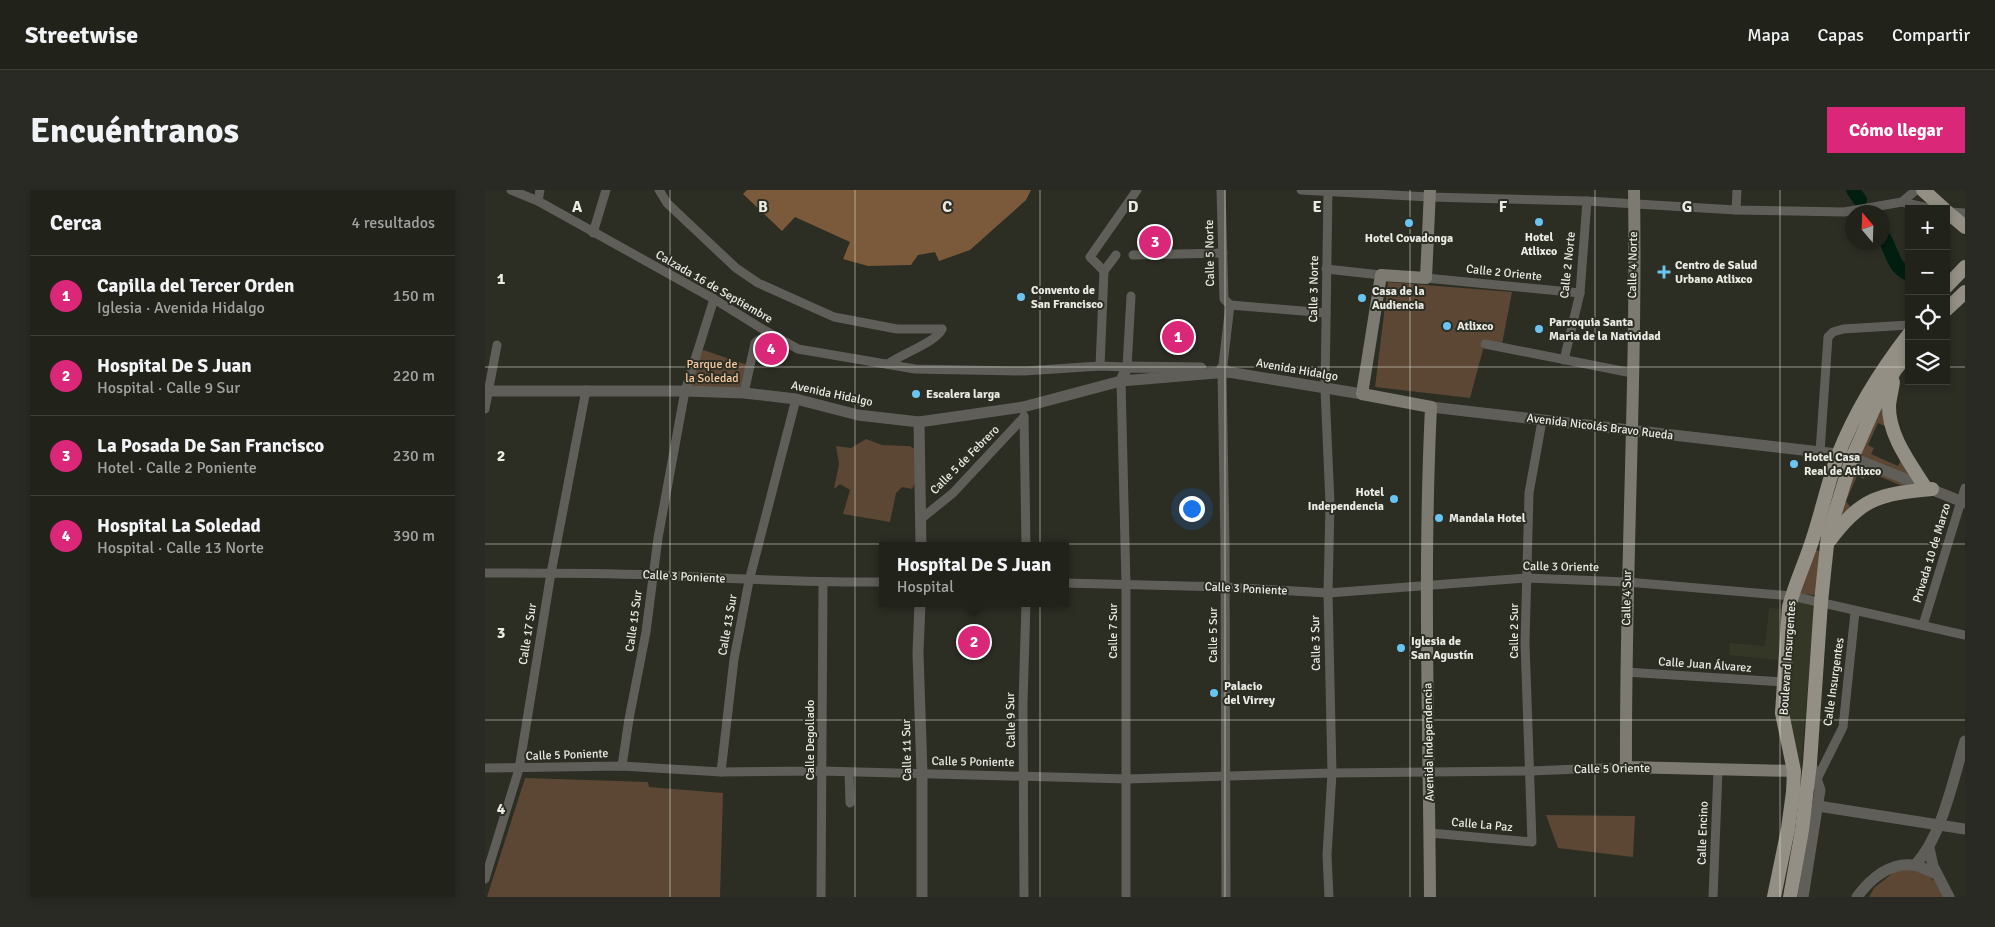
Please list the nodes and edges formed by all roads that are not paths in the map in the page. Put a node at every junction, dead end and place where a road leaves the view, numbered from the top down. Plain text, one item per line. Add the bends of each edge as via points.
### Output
1 (511, 190) edge
2 (540, 190) edge
3 (606, 190) edge
4 (659, 190) edge
5 (1137, 190) edge
6 (1221, 190) edge
7 (1301, 190) edge
8 (1328, 190) edge
9 (1579, 190) edge
10 (1634, 190) edge
11 (1737, 190) edge
12 (1916, 190) edge
13 (1923, 190) edge
14 (1429, 194) edge
15 (538, 201) junction
16 (1583, 201) junction
17 (1902, 202) junction
18 (1634, 204) junction
19 (1915, 205) edge
20 (1939, 205) edge
21 (1736, 210) junction
22 (1950, 211) edge
23 (1965, 213) edge
24 (1950, 214) edge
25 (1965, 227) edge
26 (593, 232) junction
27 (1223, 253) junction
28 (1116, 255) dead end
29 (1133, 255) dead end
30 (1964, 268) edge
31 (1326, 269) junction
32 (1104, 270) junction
33 (1381, 275) junction
34 (1426, 278) junction
35 (1950, 283) edge
36 (1965, 292) edge
37 (1580, 294) junction
38 (1131, 296) dead end
39 (714, 299) junction
40 (1230, 305) junction
41 (1950, 306) edge
42 (1326, 313) junction
43 (1905, 324) edge
44 (1905, 339) edge
45 (1485, 344) dead end
46 (497, 345) dead end
47 (798, 349) junction
48 (1905, 358) edge
49 (1564, 360) junction
50 (489, 361) edge
51 (888, 364) junction
52 (1099, 366) junction
53 (1127, 367) junction
54 (1895, 370) junction
55 (1225, 371) junction
56 (1632, 374) junction
57 (1121, 381) junction
58 (1325, 389) junction
59 (586, 390) junction
60 (487, 391) edge
61 (685, 391) junction
62 (744, 393) junction
63 (1362, 394) junction
64 (796, 399) junction
65 (1431, 407) junction
66 (485, 409) edge
67 (1023, 412) junction
68 (1542, 421) junction
69 (919, 422) junction
70 (1632, 430) junction
71 (1820, 452) junction
72 (1845, 456) junction
73 (1928, 488) junction
74 (1965, 488) edge
75 (1963, 502) edge
76 (922, 518) junction
77 (921, 542) edge
78 (1026, 542) edge
79 (1826, 544) junction
80 (485, 573) edge
81 (551, 573) junction
82 (653, 575) junction
83 (1527, 578) junction
84 (749, 580) junction
85 (879, 582) edge
86 (1627, 582) junction
87 (823, 583) junction
88 (1069, 583) edge
89 (1127, 585) junction
90 (1427, 585) junction
91 (1225, 587) junction
92 (1327, 593) junction
93 (1791, 596) junction
94 (1818, 601) junction
95 (920, 607) edge
96 (1026, 607) edge
97 (1855, 612) junction
98 (1923, 625) junction
99 (1965, 635) edge
100 (1625, 672) junction
101 (1784, 682) junction
102 (1965, 741) edge
103 (1810, 763) junction
104 (622, 766) junction
105 (1626, 767) junction
106 (485, 768) edge
107 (519, 769) junction
108 (1718, 770) junction
109 (822, 771) junction
110 (1531, 771) junction
111 (1794, 771) junction
112 (721, 772) junction
113 (1331, 772) junction
114 (1430, 772) junction
115 (849, 773) junction
116 (921, 773) junction
117 (1024, 776) junction
118 (1225, 776) junction
119 (1127, 779) junction
120 (1816, 781) junction
121 (850, 803) dead end
122 (1818, 806) junction
123 (1939, 826) junction
124 (1965, 829) edge
125 (1430, 833) junction
126 (1532, 842) joint
127 (1929, 848) junction
128 (1915, 866) junction
129 (1936, 874) junction
130 (485, 879) edge
131 (821, 897) edge
132 (922, 897) edge
133 (1024, 897) edge
134 (1126, 897) edge
135 (1226, 897) edge
136 (1329, 897) edge
137 (1430, 897) edge
138 (1713, 897) edge
139 (1775, 897) edge
140 (1790, 897) edge
141 (1803, 897) edge
142 (1857, 897) edge
143 (1949, 897) edge

1 - 15 street, Calzada 16 de Septiembre
2 - 15 street
3 - 26 street
4 - 51 street via 667,203 736,268 758,283 834,317 897,329 942,330 937,337
5 - 32 street via 1090,257
6 - 27 street, Calle 5 Norte
7 - 8 street
8 - 14 street
8 - 31 street, Calle 3 Norte
9 - 16 street, Calle 2 Norte
10 - 18 main road, Calle 4 Norte
11 - 21 street
12 - 17 street
13 - 20 main road
14 - 16 street
14 - 34 main road
15 - 26 street, Calzada 16 de Septiembre
16 - 18 street
16 - 37 street, Calle 2 Norte
17 - 19 street
17 - 21 street via 1844,212
18 - 21 street
18 - 56 main road, Calle 4 Norte
22 - 23 street
24 - 25 main road
26 - 39 street, Calzada 16 de Septiembre
27 - 29 street
27 - 40 street, Calle 5 Norte via 1224,299
28 - 32 street
30 - 35 main road
31 - 33 street
31 - 42 street, Calle 3 Norte
32 - 52 street
33 - 34 main road
33 - 63 main road
34 - 37 street, Calle 2 Oriente
36 - 41 main road
37 - 49 street, Calle 2 Norte
38 - 53 street
39 - 47 street, Calzada 16 de Septiembre
39 - 61 street, Calle 15 Sur
40 - 42 street
40 - 55 street, Calle 5 Norte
42 - 58 street, Calle 3 Norte
43 - 71 street via 1843,328 1828,337
44 - 72 main road via 1864,402
45 - 49 street
46 - 50 street
47 - 51 street, Calzada 16 de Septiembre
47 - 62 street via 765,338 758,340
48 - 54 main road
49 - 56 street
50 - 60 street
51 - 52 street, Calzada 16 de Septiembre via 915,369 1024,371
52 - 53 street, Calzada 16 de Septiembre
53 - 55 street, Avenida Hidalgo
53 - 57 street, Calle 7 Sur
54 - 72 main road
54 - 73 main road via 1889,406 1891,422 1898,443
55 - 57 street, Avenida Hidalgo
55 - 58 street, Avenida Hidalgo
55 - 91 street, Calle 5 Sur
56 - 70 main road, Calle 4 Norte
57 - 67 street, Avenida Hidalgo
57 - 89 street, Calle 7 Sur
58 - 63 street, Avenida Hidalgo
58 - 92 street, Calle 3 Sur via 1329,504
59 - 60 street, Avenida Hidalgo
59 - 61 street, Avenida Hidalgo
59 - 81 street, Calle 17 Sur
60 - 66 street
61 - 62 street, Avenida Hidalgo
61 - 82 street, Calle 15 Sur
62 - 64 street, Avenida Hidalgo
63 - 65 main road, Avenida Nicolás Bravo Rueda
64 - 69 street, Avenida Hidalgo via 858,416
64 - 84 street, Calle 13 Sur
65 - 68 street, Avenida Nicolás Bravo Rueda
65 - 90 main road, Avenida Independencia
67 - 69 street, Avenida Hidalgo
67 - 76 street, Calle 5 de Febrero via 953,493
67 - 78 street
68 - 70 street, Avenida Nicolás Bravo Rueda
68 - 83 street, Calle 2 Sur via 1529,493
69 - 76 street
70 - 71 street, Avenida Nicolás Bravo Rueda
70 - 86 main road, Calle 4 Sur
71 - 72 street, Avenida Nicolás Bravo Rueda
72 - 73 street, Avenida Nicolás Bravo Rueda
72 - 79 main road
72 - 93 main road, Boulevard Insurgentes
73 - 75 street, Avenida Nicolás Bravo Rueda
73 - 79 main road via 1888,494 1871,501 1849,517
74 - 75 street, Privada 10 de Marzo
75 - 98 street, Privada 10 de Marzo
76 - 77 street
79 - 94 main road
80 - 81 street, Calle 3 Poniente
81 - 82 street, Calle 3 Poniente
81 - 107 street, Calle 17 Sur
82 - 84 street, Calle 3 Poniente
82 - 104 street, Calle 15 Sur
83 - 86 street, Calle 3 Oriente
83 - 90 street, Calle 3 Oriente
83 - 110 street, Calle 2 Sur via 1525,643
84 - 87 street, Calle 3 Poniente
84 - 112 street, Calle 13 Sur via 734,659
85 - 87 street, Calle 3 Poniente
86 - 93 street, Calle 3 Oriente
86 - 100 main road, Calle 4 Sur
87 - 109 street, Calle Degollado
88 - 89 street, Calle 3 Poniente
89 - 91 street, Calle 3 Poniente
89 - 119 street, Calle 7 Sur
90 - 92 street, Calle 3 Poniente
90 - 114 main road, Avenida Independencia
91 - 92 street, Calle 3 Poniente
91 - 118 street, Calle 5 Sur
92 - 113 street, Calle 3 Sur
93 - 94 street, Calle 3 Oriente
93 - 101 main road, Boulevard Insurgentes
94 - 97 street, Calle 3 Oriente
94 - 103 main road
95 - 116 street, Calle 11 Sur
96 - 117 street, Calle 9 Sur
97 - 98 street, Calle 3 Oriente
97 - 120 street, Calle Insurgentes via 1843,727
98 - 99 street, Calle 3 Oriente
100 - 101 street, Calle Juan Álvarez
100 - 105 main road, Calle 4 Sur
101 - 111 main road, Boulevard Insurgentes via 1782,714
102 - 123 street
103 - 120 street
103 - 140 main road via 1803,830
104 - 107 street, Calle 5 Poniente
104 - 112 street, Calle 5 Poniente
105 - 108 main road, Calle 5 Oriente
105 - 110 street, Calle 5 Oriente
106 - 107 street, Calle 5 Poniente
107 - 130 street, Calle 17 Sur
108 - 111 main road, Calle 5 Oriente
108 - 138 street, Calle Encino
109 - 112 street, Calle 5 Poniente
109 - 115 street, Calle 5 Poniente
109 - 131 street, Calle Degollado
110 - 114 street, Calle 5 Oriente
110 - 126 street, Calle 2 Sur
111 - 139 main road, Boulevard Insurgentes via 1788,829
113 - 114 street, Calle 5 Poniente
113 - 118 street, Calle 5 Poniente
113 - 136 street, Calle 3 Sur via 1327,855
114 - 125 main road, Avenida Independencia
115 - 116 street, Calle 5 Poniente
115 - 121 street
116 - 117 street, Calle 5 Poniente
116 - 132 street, Calle 11 Sur
117 - 119 street, Calle 5 Poniente
117 - 133 street, Calle 9 Sur
118 - 119 street, Calle 5 Poniente
118 - 135 street, Calle 5 Sur
119 - 134 street, Calle 7 Sur
120 - 122 street via 1820,790
122 - 123 street
122 - 141 street
123 - 124 street
123 - 127 street
125 - 126 street, Calle La Paz
125 - 137 main road, Avenida Independencia
127 - 128 street
127 - 129 street
128 - 129 street
128 - 142 street via 1890,868 1876,876
129 - 143 street

